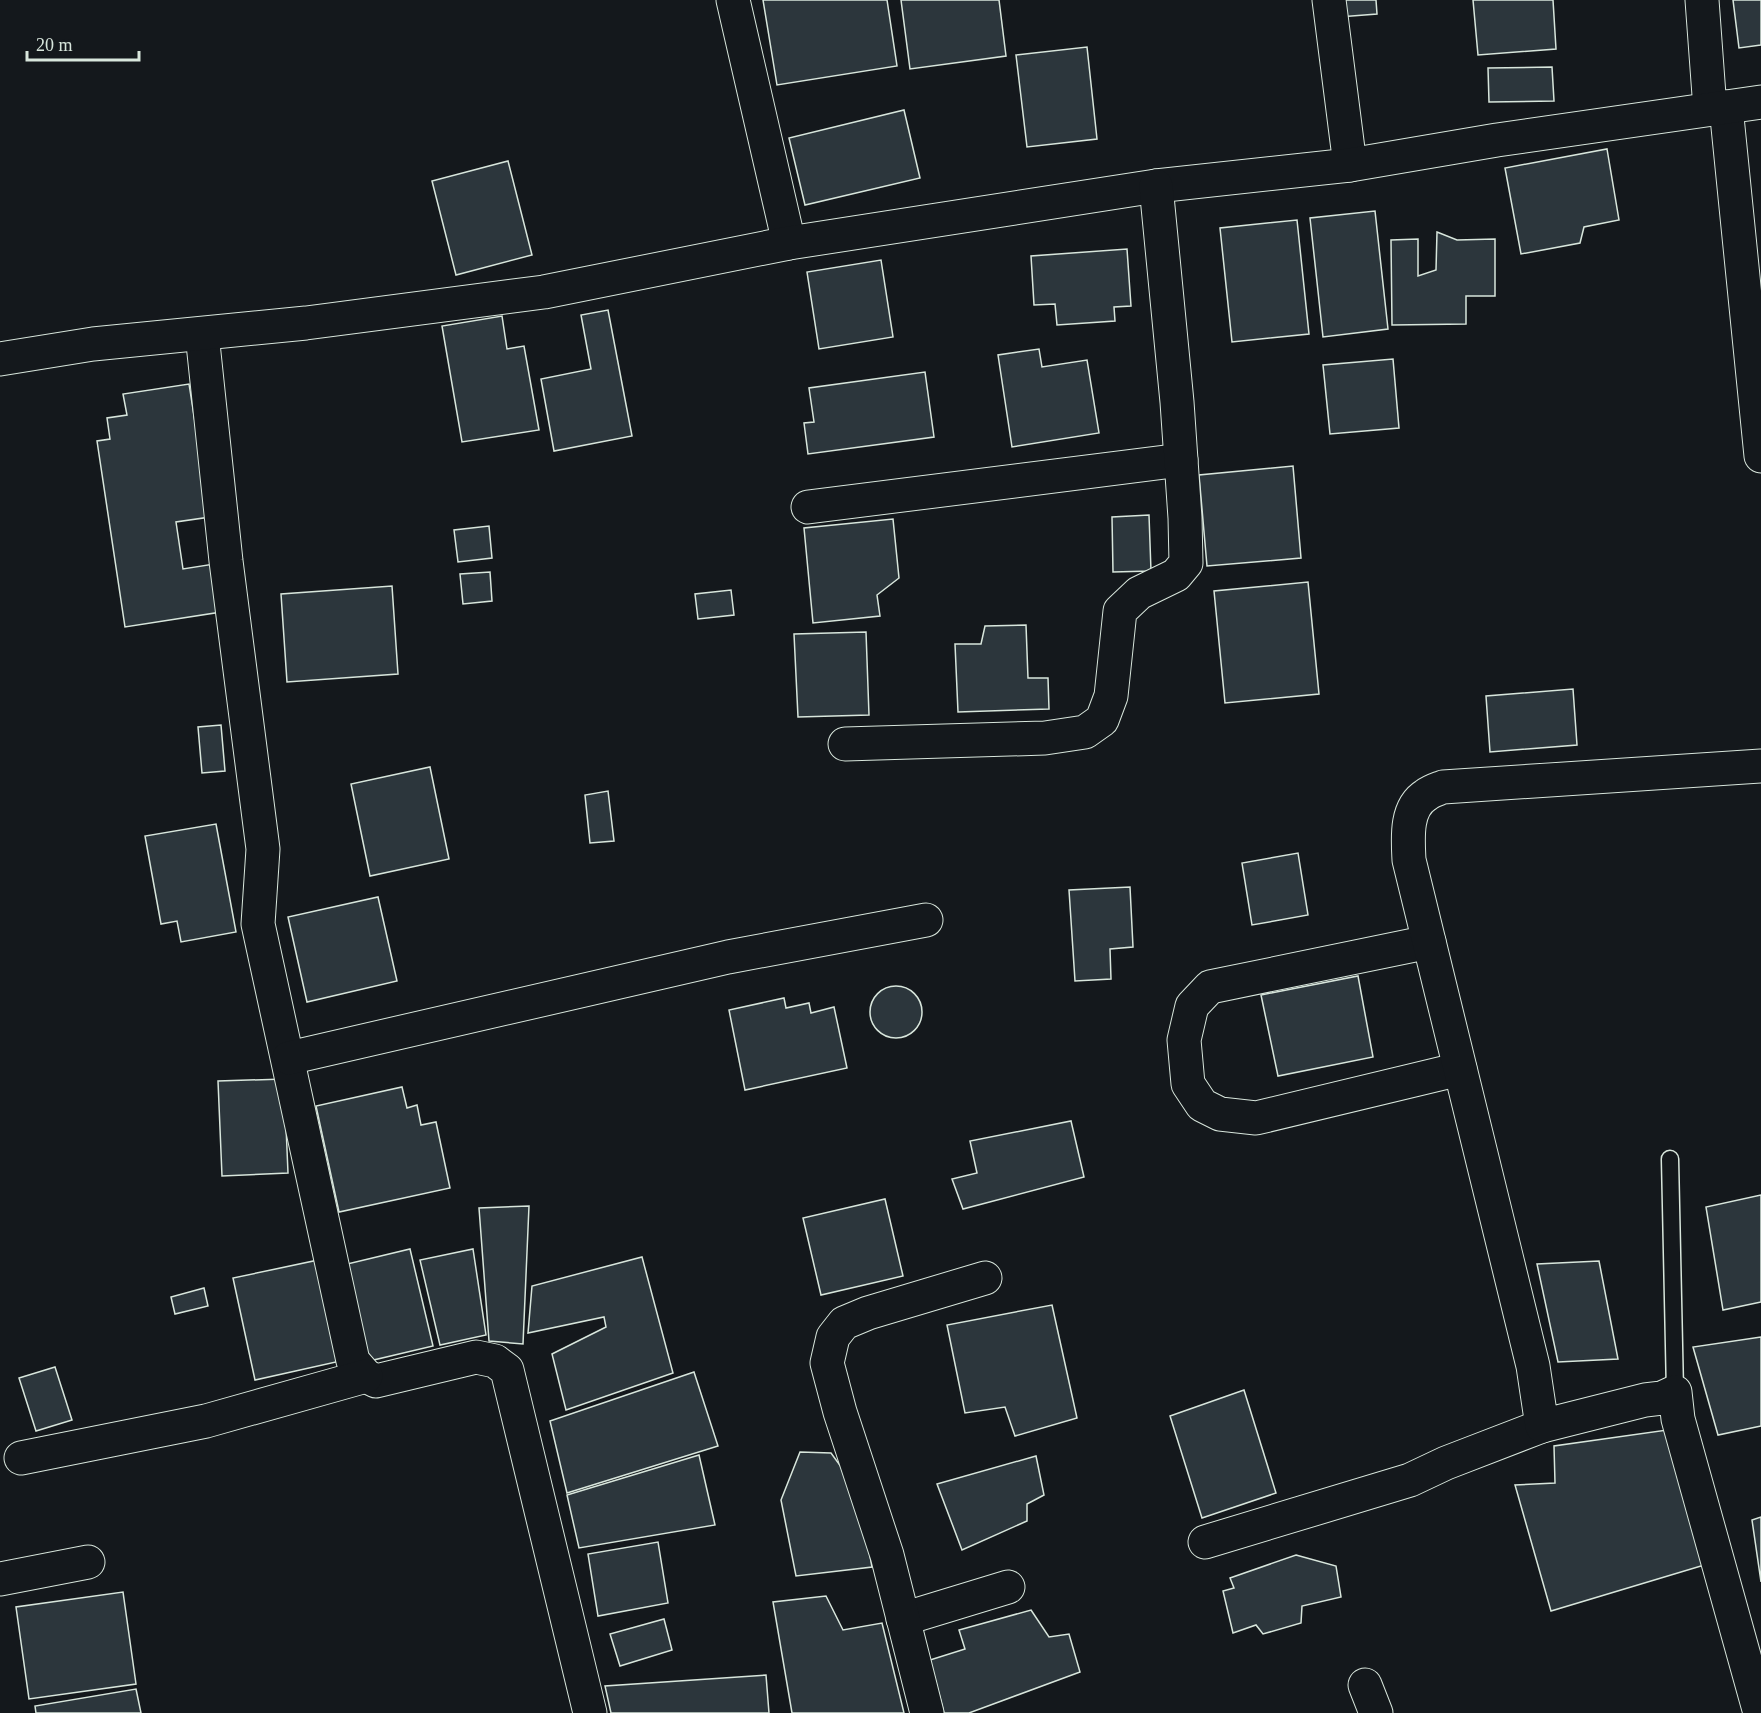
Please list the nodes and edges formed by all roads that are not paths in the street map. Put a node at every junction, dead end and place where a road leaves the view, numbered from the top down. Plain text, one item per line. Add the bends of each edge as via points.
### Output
1 (733, 0) edge
2 (1329, 0) edge
3 (1702, 0) edge
4 (1761, 102) edge
5 (1718, 108) junction
6 (1350, 165) junction
7 (1156, 186) junction
8 (789, 243) junction
9 (202, 334) junction
10 (0, 359) edge
11 (1761, 456) edge
12 (1181, 460) junction
13 (807, 507) dead end
14 (845, 744) dead end
15 (1761, 766) edge
16 (926, 920) dead end
17 (1429, 942) junction
18 (289, 1058) junction
19 (1460, 1069) junction
20 (1670, 1159) dead end
21 (986, 1278) dead end
22 (366, 1376) junction
23 (1675, 1392) junction
24 (1542, 1426) junction
25 (21, 1458) dead end
26 (1205, 1542) dead end
27 (88, 1562) dead end
28 (0, 1579) edge
29 (1008, 1587) dead end
30 (903, 1619) junction
31 (590, 1713) edge
32 (927, 1713) edge
33 (1760, 1713) edge

1 - 8 street
2 - 6 street
3 - 5 street
4 - 5 street
5 - 6 street
5 - 11 street
6 - 7 street
7 - 8 street
7 - 12 street
8 - 9 street via 544,292
9 - 10 street via 93,344
9 - 18 street via 263,849 258,924
12 - 13 street
12 - 14 street via 1186,562 1176,575 1139,593 1120,611 1111,696 1102,720 1085,732 1045,738
15 - 17 street via 1443,787 1424,796 1411,813 1408,835 1409,860
16 - 18 street via 728,957
17 - 19 street
17 - 19 street via 1209,987 1192,1006 1184,1040 1188,1084 1202,1105 1220,1114 1256,1118
18 - 22 street via 349,1347 353,1361
19 - 24 street via 1533,1366
20 - 23 lane
21 - 30 street via 868,1313 844,1323 833,1337 827,1363
22 - 25 street via 206,1421
22 - 31 street via 376,1381 388,1379 476,1357 495,1361 507,1371
23 - 24 street
23 - 33 street via 1678,1419
24 - 26 street via 1410,1480
27 - 28 street
29 - 30 street
30 - 32 street

